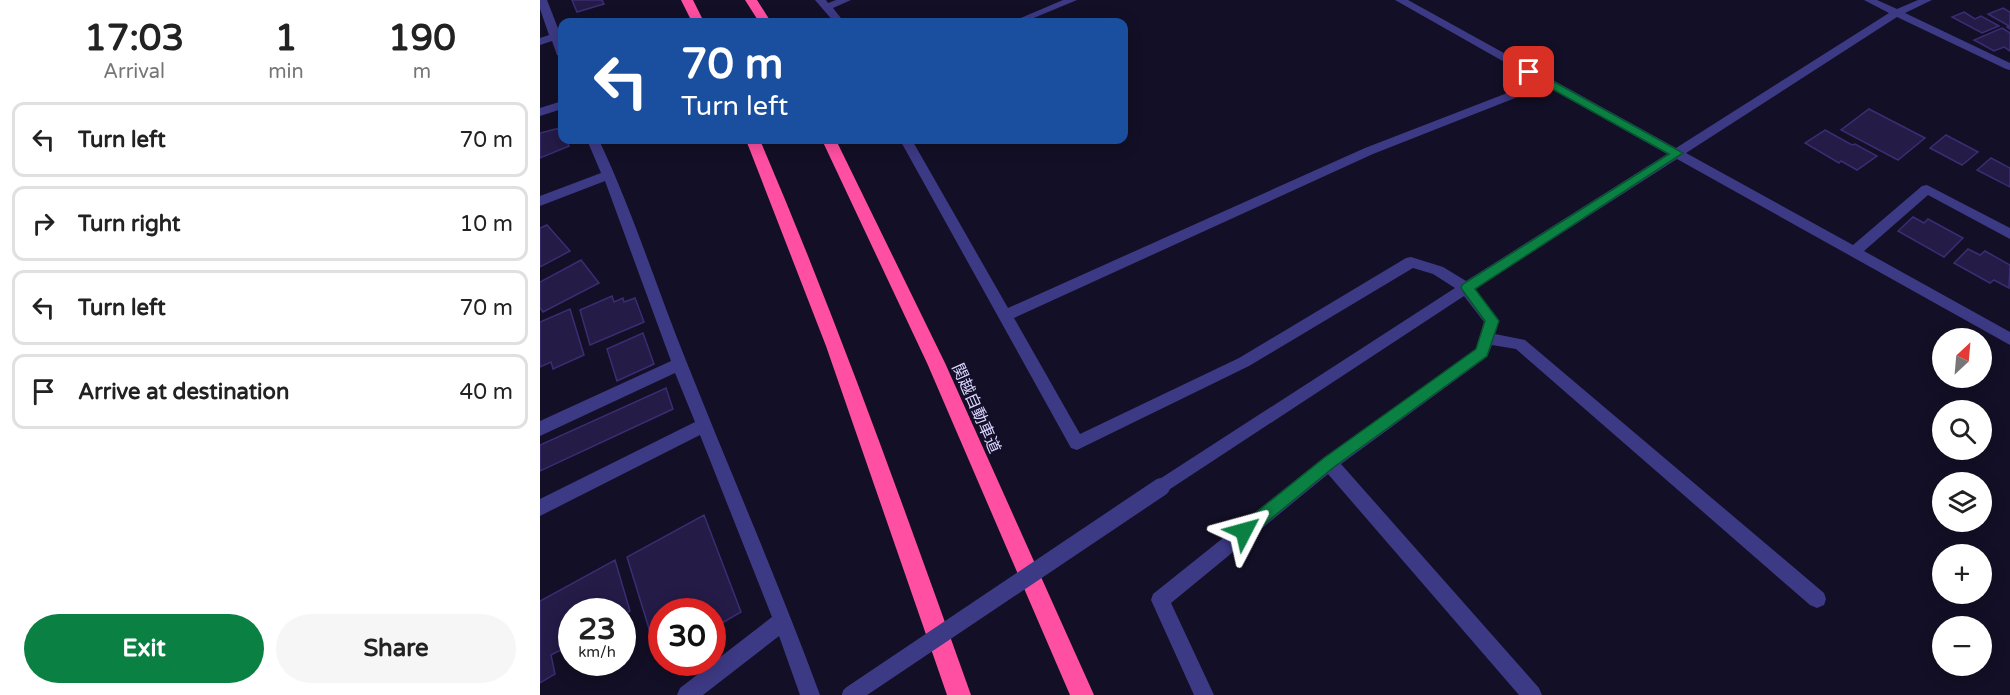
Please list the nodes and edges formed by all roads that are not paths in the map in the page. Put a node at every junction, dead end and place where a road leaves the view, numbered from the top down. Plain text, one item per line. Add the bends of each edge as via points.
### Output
1 (542, 0) edge
2 (687, 0) edge
3 (751, 0) edge
4 (846, 0) edge
5 (1072, 0) edge
6 (1400, 0) edge
7 (1869, 0) edge
8 (1927, 0) edge
9 (823, 3) edge
10 (1897, 13) junction
11 (696, 18) edge
12 (762, 18) edge
13 (836, 18) edge
14 (1026, 18) edge
15 (556, 36) junction
16 (540, 42) edge
17 (558, 42) edge
18 (2010, 67) edge
19 (1547, 82) junction
20 (558, 106) edge
21 (540, 112) edge
22 (595, 144) edge
23 (755, 144) edge
24 (831, 144) edge
25 (908, 144) edge
26 (1678, 153) junction
27 (609, 175) junction
28 (540, 201) edge
29 (2010, 234) edge
30 (1854, 252) junction
31 (1467, 287) junction
32 (1005, 316) junction
33 (1487, 338) junction
34 (2010, 339) edge
35 (680, 364) junction
36 (705, 425) junction
37 (540, 429) edge
38 (1329, 462) junction
39 (540, 508) edge
40 (1817, 599) dead end
41 (784, 620) junction
42 (687, 695) edge
43 (810, 695) edge
44 (851, 695) edge
45 (959, 695) edge
46 (1082, 695) edge
47 (1204, 695) edge
48 (1532, 695) edge

1 - 15 street
2 - 11 highway
3 - 12 highway
4 - 9 street
5 - 14 street
6 - 19 street
7 - 10 street
8 - 10 street
9 - 13 street
10 - 18 street
10 - 26 street
15 - 16 street
15 - 17 street
19 - 26 street
19 - 32 street via 1369,151
20 - 21 street
22 - 27 street
23 - 45 highway via 798,247
24 - 46 highway, 関越自動車道 via 936,363
25 - 32 street
26 - 30 street
26 - 31 street
27 - 28 street
27 - 35 street
29 - 30 street via 1927,189
30 - 34 street
31 - 32 street via 1436,268 1411,262 1244,362 1077,443
31 - 33 street via 1492,321
31 - 44 street, bridge
33 - 38 street via 1482,352
33 - 40 street via 1520,344
35 - 36 street
35 - 37 street
36 - 39 street
36 - 41 street
38 - 47 street via 1160,600
38 - 48 street
41 - 42 street
41 - 43 street

